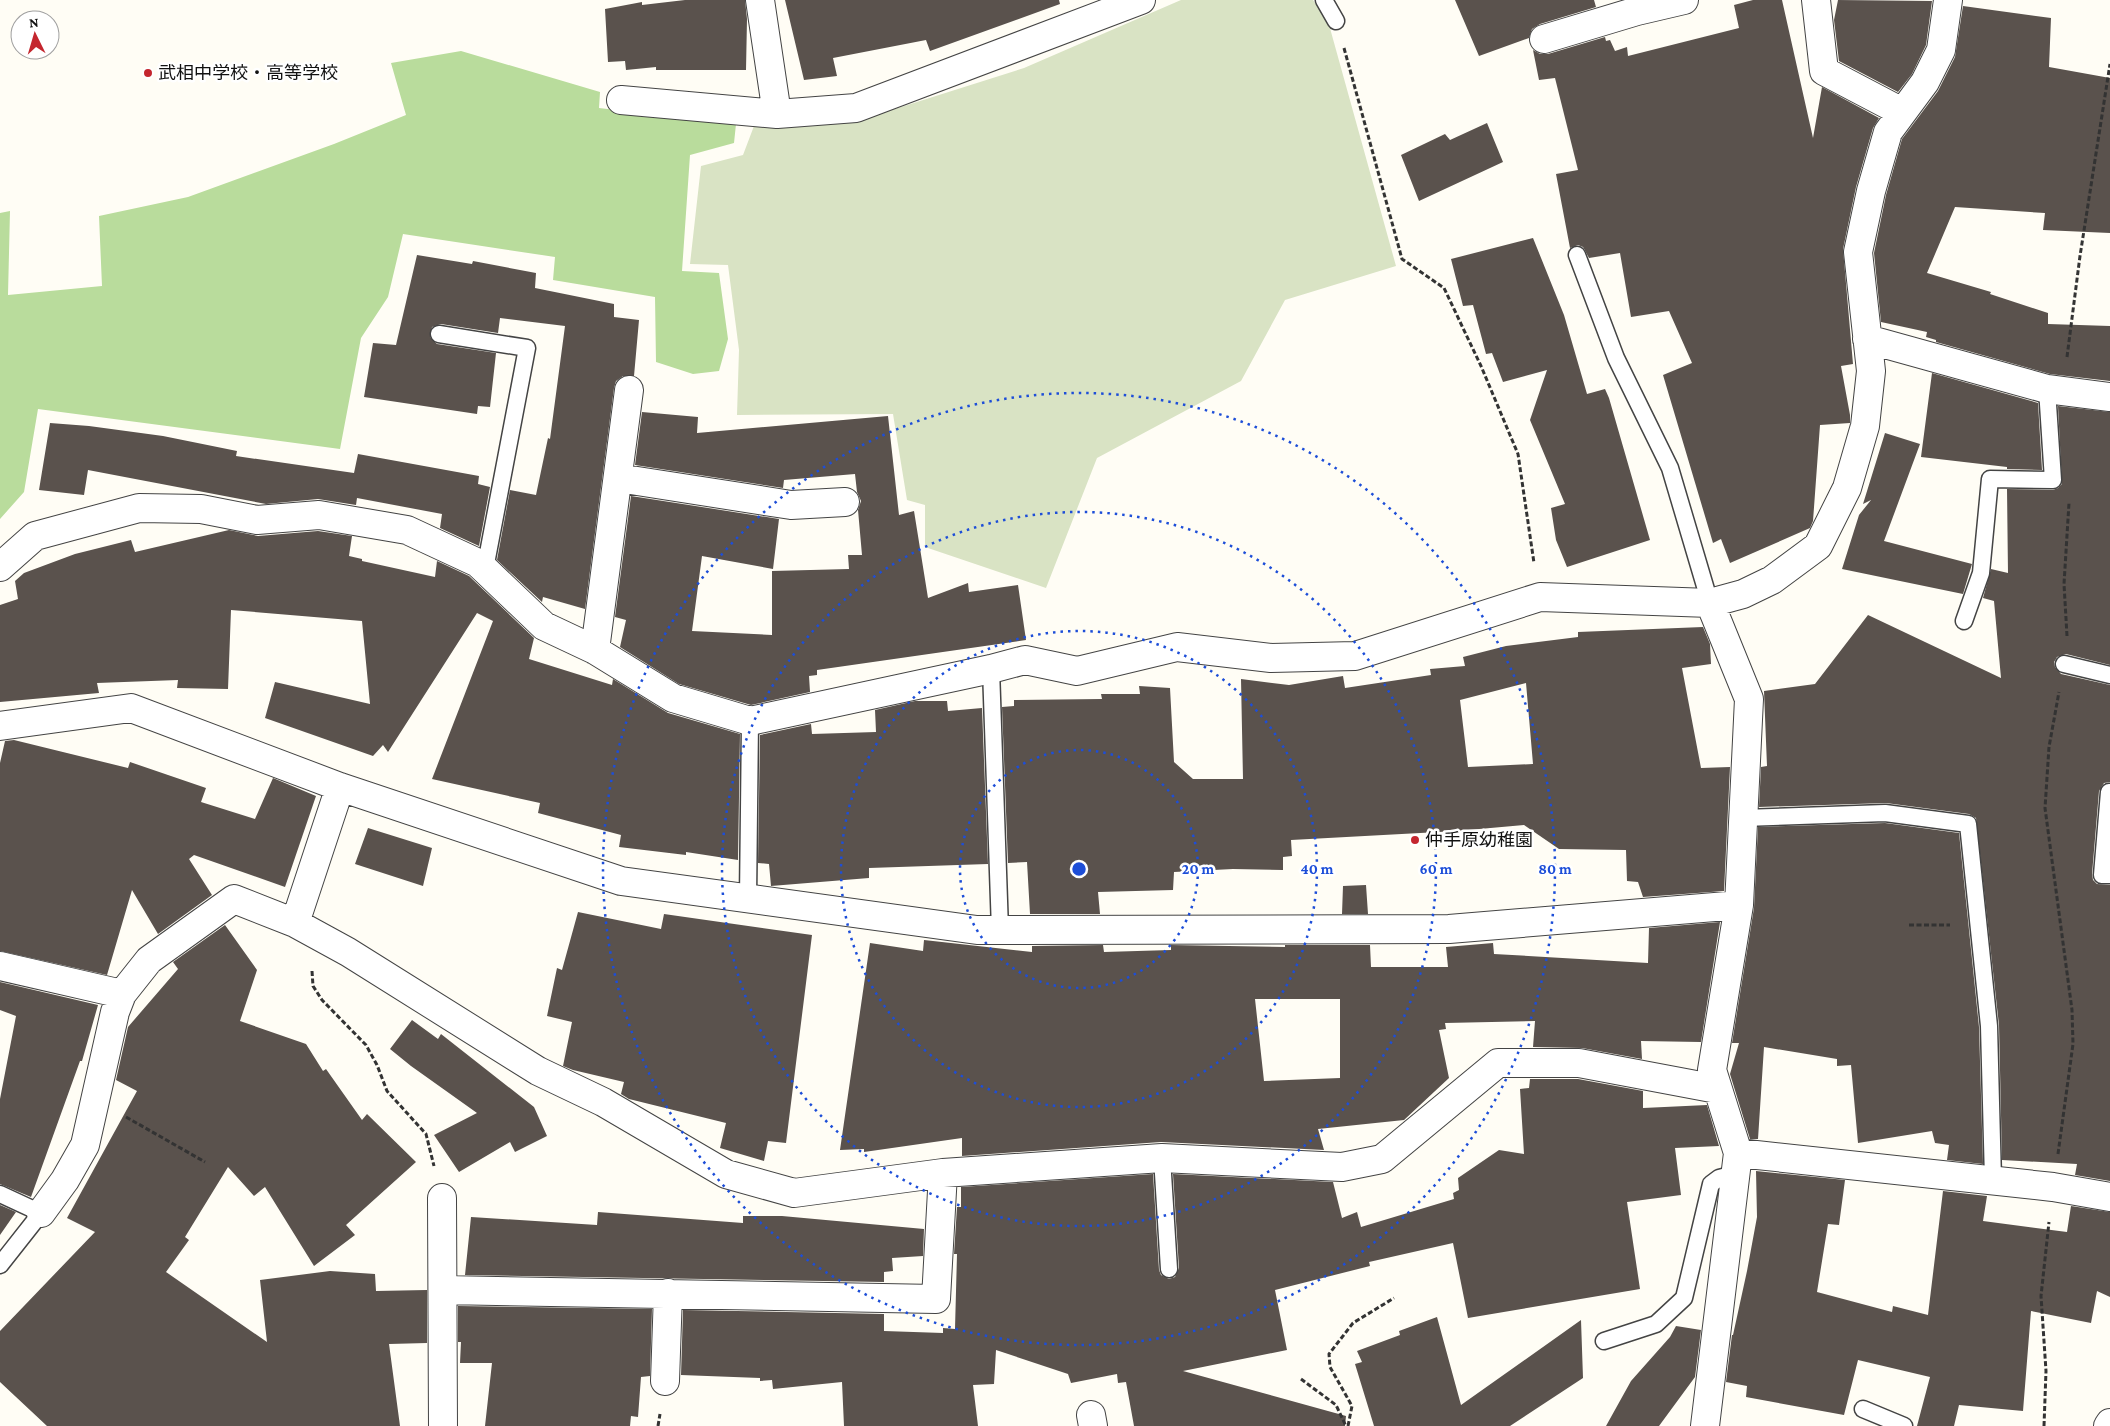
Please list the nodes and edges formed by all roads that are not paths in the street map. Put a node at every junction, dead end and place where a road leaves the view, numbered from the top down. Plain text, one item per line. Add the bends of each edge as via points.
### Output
1 (760, 0) edge
2 (1141, 0) edge
3 (1324, 0) edge
4 (1684, 0) edge
5 (1816, 0) edge
6 (1948, 0) edge
7 (1336, 21) road end
8 (1544, 39) dead end
9 (621, 100) dead end
10 (1902, 112) junction
11 (777, 114) junction
12 (1577, 255) dead end
13 (440, 334) dead end
14 (1867, 339) junction
15 (629, 390) dead end
16 (2055, 390) junction
17 (2110, 397) edge
18 (618, 478) junction
19 (845, 502) dead end
20 (0, 567) edge
21 (485, 569) junction
22 (1710, 603) junction
23 (1964, 621) dead end
24 (596, 650) junction
25 (2064, 664) road end
26 (991, 670) junction
27 (2110, 675) edge
28 (750, 721) junction
29 (0, 726) edge
30 (340, 787) junction
31 (2109, 792) dead end
32 (1743, 818) junction
33 (2110, 875) edge
34 (748, 899) junction
35 (1739, 906) junction
36 (295, 923) junction
37 (1000, 930) junction
38 (0, 966) edge
39 (122, 994) junction
40 (1717, 1089) junction
41 (1162, 1158) junction
42 (1737, 1163) junction
43 (943, 1173) junction
44 (1992, 1180) junction
45 (0, 1194) edge
46 (2110, 1197) edge
47 (442, 1198) dead end
48 (41, 1213) junction
49 (0, 1265) edge
50 (1169, 1269) dead end
51 (444, 1290) junction
52 (668, 1293) junction
53 (1604, 1341) dead end
54 (665, 1381) dead end
55 (1862, 1409) dead end
56 (443, 1426) edge
57 (1705, 1426) edge
58 (1904, 1426) edge

1 - 11 street
2 - 11 street via 856,108
3 - 7 lane
4 - 8 street
5 - 10 street via 1824,71
6 - 10 street via 1941,50 1925,82
9 - 11 street
10 - 14 street via 1888,132 1858,252
12 - 22 lane via 1616,358 1670,468
13 - 21 lane via 527,348
14 - 16 street
14 - 22 street via 1871,370 1865,426 1847,488 1818,546 1772,580 1743,594
15 - 18 street
16 - 17 street
16 - 23 lane via 2053,480 1990,479 1981,573
18 - 19 street via 791,505
18 - 24 street
20 - 21 street via 35,536 139,508 201,509 257,520 319,515 407,530
21 - 24 street via 544,626
22 - 26 street via 1540,597 1354,656 1271,658 1177,647 1077,671 1026,660
22 - 32 street via 1749,699
24 - 28 street via 673,698
25 - 27 lane
26 - 28 street
26 - 37 lane
28 - 34 lane
29 - 30 street via 131,708
30 - 34 street via 621,881
30 - 36 street
31 - 33 lane via 2102,875
32 - 35 street
32 - 44 lane via 1885,813 1968,824 1989,1026
34 - 37 street via 976,930
35 - 37 street via 1449,930
35 - 40 street via 1712,1070
36 - 39 street via 234,899 149,960
36 - 43 street via 348,952 538,1071 603,1102 726,1174 794,1193
38 - 39 street
39 - 48 street via 115,1012 85,1145
40 - 41 street via 1579,1063 1498,1063 1382,1159 1342,1167
40 - 42 street
41 - 43 street
41 - 50 lane
42 - 44 street
42 - 53 lane via 1711,1184 1684,1298 1656,1324
42 - 57 street
43 - 52 street via 936,1299
44 - 46 street
45 - 48 lane
47 - 51 street
48 - 49 lane
51 - 52 street
51 - 56 street
52 - 54 street
55 - 58 lane

